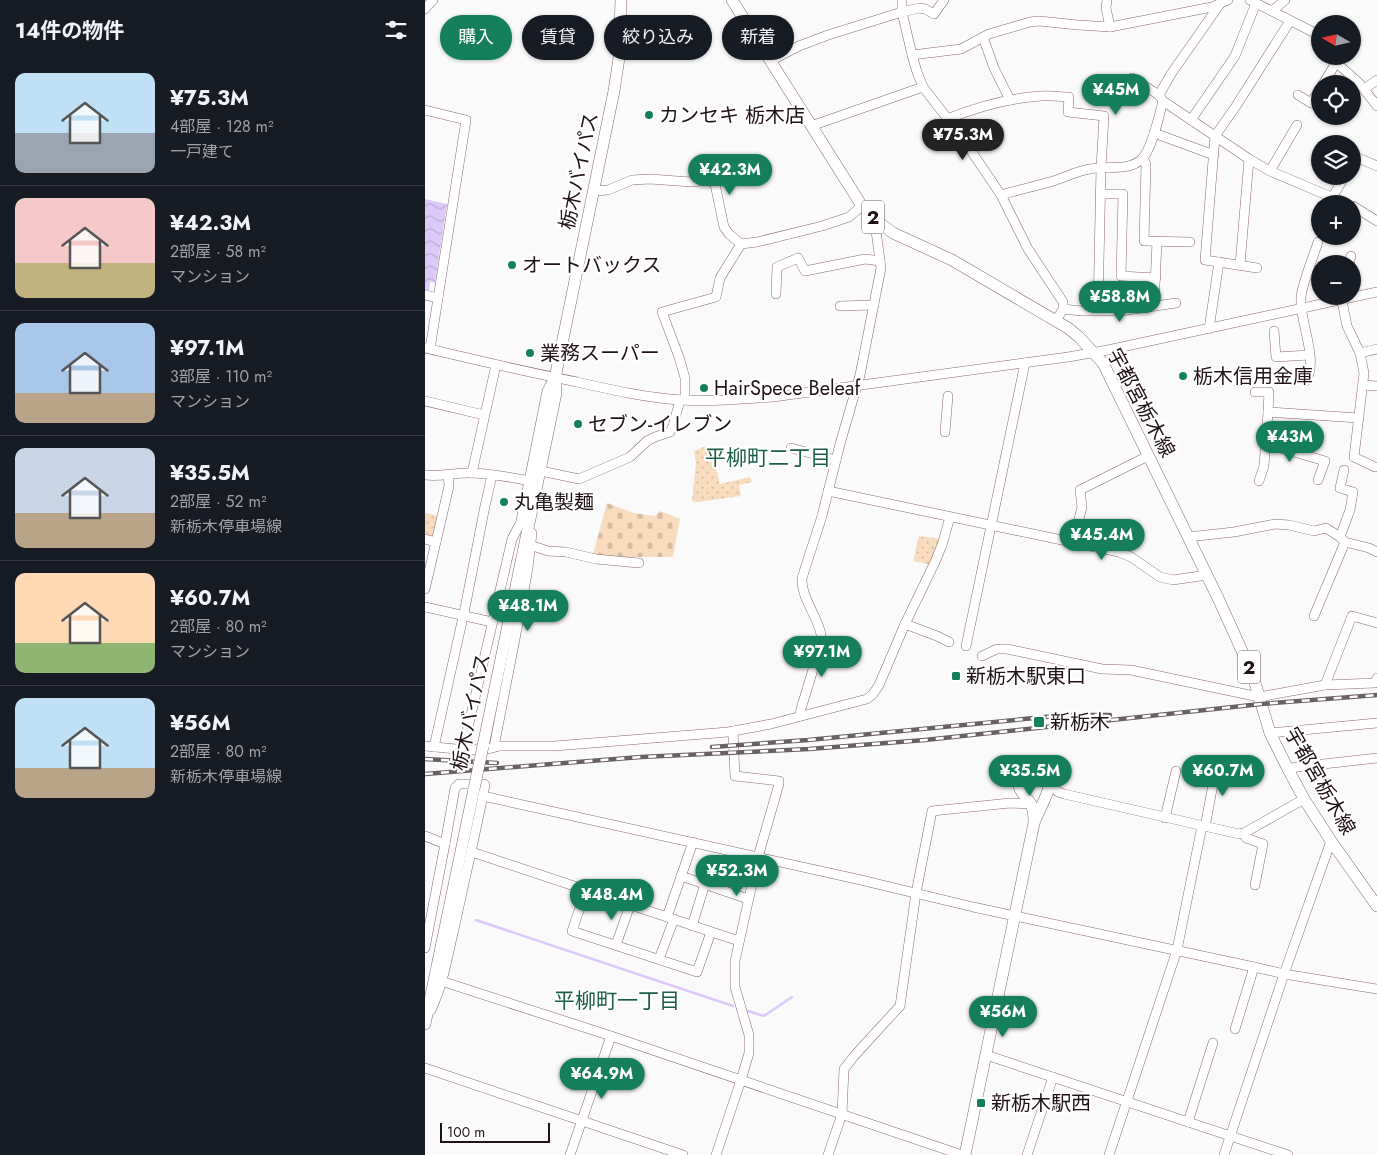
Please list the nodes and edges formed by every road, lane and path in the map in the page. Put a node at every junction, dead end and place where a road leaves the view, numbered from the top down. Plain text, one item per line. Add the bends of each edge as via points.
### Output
1 (433, 0) edge
2 (621, 0) edge
3 (731, 0) edge
4 (902, 0) edge
5 (943, 0) edge
6 (1107, 0) edge
7 (1285, 0) edge
8 (1253, 1) edge
9 (1224, 2) edge
10 (425, 9) edge
11 (1271, 11) junction
12 (902, 12) junction
13 (1290, 20) junction
14 (1110, 27) junction
15 (1311, 31) edge
16 (983, 37) junction
17 (912, 55) junction
18 (770, 61) junction
19 (1339, 65) edge
20 (1133, 78) dead end
21 (1377, 80) edge
22 (923, 87) junction
23 (1364, 89) junction
24 (1298, 95) dead end
25 (1161, 98) junction
26 (1010, 100) junction
27 (1311, 103) edge
28 (1377, 106) edge
29 (425, 110) edge
30 (947, 119) junction
31 (1191, 120) junction
32 (1297, 125) dead end
33 (811, 126) junction
34 (1154, 133) junction
35 (1215, 136) junction
36 (1215, 155) junction
37 (1143, 158) junction
38 (1249, 159) junction
39 (1361, 159) edge
40 (1377, 166) edge
41 (1101, 168) junction
42 (1270, 171) junction
43 (594, 191) junction
44 (1100, 194) junction
45 (1001, 195) junction
46 (1330, 195) edge
47 (862, 206) junction
48 (1361, 211) edge
49 (877, 221) junction
50 (1377, 221) edge
51 (1157, 242) junction
52 (1190, 242) dead end
53 (741, 244) junction
54 (1317, 245) edge
55 (881, 261) junction
56 (1219, 262) junction
57 (1241, 265) junction
58 (1257, 268) dead end
59 (1156, 278) junction
60 (1377, 292) edge
61 (776, 294) dead end
62 (425, 295) edge
63 (1361, 295) edge
64 (438, 298) junction
65 (1176, 303) dead end
66 (874, 305) junction
67 (1316, 305) edge
68 (1342, 305) edge
69 (840, 306) dead end
70 (1155, 306) junction
71 (1063, 309) junction
72 (1301, 309) junction
73 (1098, 310) junction
74 (1056, 321) junction
75 (1209, 329) junction
76 (1274, 331) dead end
77 (427, 348) edge
78 (1377, 349) edge
79 (1093, 352) junction
80 (1360, 353) junction
81 (1309, 355) junction
82 (1025, 363) junction
83 (496, 365) junction
84 (555, 378) junction
85 (1306, 380) dead end
86 (858, 385) junction
87 (1363, 385) junction
88 (1377, 386) edge
89 (1255, 392) dead end
90 (948, 396) dead end
91 (683, 400) junction
92 (425, 401) edge
93 (1268, 412) junction
94 (485, 415) junction
95 (1359, 418) junction
96 (945, 432) dead end
97 (1266, 444) junction
98 (791, 448) dead end
99 (1148, 456) junction
100 (835, 460) junction
101 (1375, 467) dead end
102 (1344, 470) dead end
103 (541, 471) junction
104 (472, 473) junction
105 (448, 474) junction
106 (425, 475) edge
107 (492, 475) junction
108 (1318, 480) dead end
109 (530, 481) junction
110 (1259, 481) dead end
111 (828, 491) junction
112 (950, 517) junction
113 (527, 518) junction
114 (991, 526) junction
115 (1188, 537) junction
116 (425, 539) edge
117 (1343, 540) junction
118 (436, 542) junction
119 (1073, 543) junction
120 (531, 545) junction
121 (1377, 552) edge
122 (639, 563) dead end
123 (1207, 575) junction
124 (425, 590) edge
125 (425, 607) edge
126 (464, 616) junction
127 (1314, 616) dead end
128 (493, 622) junction
129 (1377, 622) edge
130 (905, 624) junction
131 (949, 642) dead end
132 (966, 646) dead end
133 (982, 656) dead end
134 (1377, 678) edge
135 (1325, 685) junction
136 (1259, 696) junction
137 (800, 716) junction
138 (1377, 722) edge
139 (733, 732) junction
140 (1270, 733) junction
141 (429, 746) edge
142 (485, 746) junction
143 (463, 749) junction
144 (1377, 758) edge
145 (1217, 763) dead end
146 (1288, 770) junction
147 (1175, 771) dead end
148 (1049, 784) junction
149 (475, 791) junction
150 (1020, 791) junction
151 (1064, 794) junction
152 (1304, 798) junction
153 (1043, 801) junction
154 (1010, 803) junction
155 (1031, 804) junction
156 (1165, 818) junction
157 (1034, 822) junction
158 (1204, 826) junction
159 (1244, 834) junction
160 (425, 836) edge
161 (1331, 841) junction
162 (693, 842) junction
163 (445, 844) junction
164 (472, 852) junction
165 (758, 857) junction
166 (681, 876) junction
167 (705, 884) junction
168 (1255, 885) dead end
169 (586, 890) junction
170 (916, 893) junction
171 (748, 899) junction
172 (630, 905) junction
173 (1377, 906) edge
174 (1015, 915) junction
175 (670, 918) junction
176 (691, 926) junction
177 (711, 932) junction
178 (739, 942) junction
179 (616, 945) junction
180 (425, 948) edge
181 (1177, 950) junction
182 (659, 960) junction
183 (1254, 968) junction
184 (1284, 974) junction
185 (438, 980) junction
186 (1377, 989) edge
187 (425, 991) edge
188 (425, 1023) edge
189 (1235, 1028) dead end
190 (611, 1036) junction
191 (1213, 1042) dead end
192 (986, 1055) junction
193 (425, 1068) edge
194 (1053, 1077) junction
195 (741, 1080) junction
196 (1127, 1102) junction
197 (842, 1114) junction
198 (582, 1121) junction
199 (1187, 1122) junction
200 (1231, 1136) junction
201 (570, 1155) edge
202 (683, 1155) edge
203 (716, 1155) edge
204 (828, 1155) edge
205 (964, 1155) edge
206 (1027, 1155) edge
207 (1109, 1155) edge
208 (1224, 1155) edge
209 (1288, 1155) edge

1 - 10 street
2 - 43 main road, 栃木バイパス via 617,75
3 - 18 main road, 宇都宮栃木線 / 2
4 - 12 street
5 - 12 street via 934,14 919,8
6 - 14 street
7 - 11 street
8 - 11 street
8 - 31 street via 1235,56
9 - 14 street
9 - 25 street via 1171,74
11 - 13 street
12 - 17 street
12 - 18 street via 836,32
13 - 15 street
13 - 35 street
14 - 16 street via 1039,21
16 - 17 street via 961,49
16 - 26 street
17 - 22 street
18 - 33 main road, 宇都宮栃木線 / 2
19 - 23 street
20 - 25 street
21 - 23 street
22 - 30 street
22 - 33 street
23 - 28 street
24 - 27 street
25 - 31 street
25 - 34 street
26 - 30 street
26 - 41 street via 1043,96 1069,98 1068,112 1104,116
29 - 64 street via 466,120
30 - 45 street
31 - 35 street
32 - 42 street
33 - 47 main road, 宇都宮栃木線 / 2
34 - 36 street
34 - 37 street
35 - 36 street
35 - 38 street
36 - 56 street via 1205,260
37 - 41 street via 1134,165
37 - 51 street via 1146,164 1144,241
38 - 42 street
38 - 57 street
39 - 40 street
41 - 44 street
41 - 45 street via 1091,168
42 - 46 street
43 - 53 street via 607,190 632,180 709,180 715,184 729,234
43 - 84 main road, 栃木バイパス
44 - 59 street via 1123,194 1121,276
44 - 73 street
45 - 71 street via 1027,250 1063,302
47 - 49 main road, 宇都宮栃木線 / 2
47 - 53 street via 849,217 822,226
48 - 50 street
49 - 55 street
49 - 74 main road, 宇都宮栃木線 / 2 via 893,233 952,260
51 - 52 street
51 - 59 street
53 - 91 street via 720,278 716,297 662,312 685,378
54 - 72 street via 1301,296
55 - 61 street via 865,259 805,271 798,258 777,267
55 - 66 street
56 - 57 street
56 - 75 street
57 - 58 street
59 - 70 street
60 - 63 street
62 - 64 street
64 - 77 street
65 - 70 street
66 - 69 street
66 - 86 street
67 - 72 street
68 - 80 street via 1347,326
70 - 73 street via 1120,311
71 - 73 street
71 - 74 street
72 - 75 street
72 - 81 street
74 - 79 main road, 宇都宮栃木線 / 2 via 1079,337
75 - 79 street
76 - 81 street via 1276,357
77 - 83 street
78 - 80 street
79 - 82 street
79 - 99 main road, 宇都宮栃木線 / 2 via 1103,362
80 - 87 street
81 - 85 street via 1310,375
82 - 86 street
82 - 114 street
83 - 84 street
83 - 94 street
84 - 91 street
84 - 103 main road, 栃木バイパス via 556,393
84 - 109 main road, 栃木バイパス via 548,391
86 - 91 street via 773,397
86 - 100 street
87 - 88 street
87 - 95 street
89 - 93 street via 1269,392
90 - 96 street
91 - 103 street via 670,432 647,441 630,457 579,478
92 - 94 street
93 - 95 street
93 - 97 street
94 - 104 street
95 - 101 street via 1354,458
97 - 108 street via 1325,461
97 - 110 street
98 - 100 street
99 - 115 main road, 宇都宮栃木線 / 2
99 - 119 street via 1080,490 1082,507
100 - 111 street
102 - 117 street via 1340,488 1353,492
103 - 113 main road, 栃木バイパス
104 - 105 street
104 - 107 street
105 - 106 street
105 - 118 street via 449,486
107 - 109 street
107 - 126 street
109 - 113 main road, 栃木バイパス
111 - 112 street
111 - 137 street via 802,581 822,636
112 - 114 street
112 - 130 street via 935,562
113 - 120 street via 532,530
113 - 128 street via 512,539
113 - 142 main road, 栃木バイパス
114 - 119 street
114 - 132 street
115 - 117 street via 1275,524 1314,531 1326,528
115 - 123 main road, 宇都宮栃木線 / 2
116 - 118 street
117 - 121 street
117 - 127 street
118 - 124 street
119 - 123 street via 1119,552 1160,577 1173,580
120 - 122 street via 548,551
120 - 142 street via 521,608
123 - 136 main road, 宇都宮栃木線 / 2 via 1252,673
125 - 126 street
126 - 128 street
126 - 141 street
128 - 143 street
129 - 135 street via 1352,616
130 - 131 street
130 - 137 street via 870,698 856,698
133 - 136 street via 997,649 1007,649
134 - 135 street via 1375,684
135 - 136 street
136 - 140 main road, 宇都宮栃木線 / 2
137 - 139 street
138 - 140 street
139 - 142 street via 555,746
139 - 165 street via 735,776 779,781
140 - 146 main road, 宇都宮栃木線 / 2
141 - 143 street
142 - 143 street via 488,748
142 - 149 main road, 栃木バイパス, bridge
144 - 146 street
145 - 158 street
146 - 152 main road, 宇都宮栃木線 / 2
147 - 156 street
148 - 150 main road via 1043,768 1026,768 1019,775
148 - 151 street
148 - 153 main road
149 - 162 street
149 - 163 street via 485,785 459,784 455,788
149 - 164 street
149 - 185 main road, 栃木バイパス
149 - 187 main road, 栃木バイパス
150 - 154 street via 1016,800
150 - 155 main road
151 - 153 street
151 - 156 street
152 - 159 street
152 - 161 main road, 宇都宮栃木線 / 2
153 - 157 main road
154 - 155 street
154 - 170 street via 932,811
155 - 157 main road
156 - 158 street
157 - 174 main road
158 - 159 street
158 - 181 street
159 - 168 street via 1246,838 1263,844
160 - 163 street
161 - 173 main road, 宇都宮栃木線 / 2
161 - 184 street
162 - 165 street
162 - 166 street
163 - 180 street
164 - 169 street
164 - 185 street
165 - 170 street
165 - 171 street
166 - 167 street
166 - 175 street
167 - 171 street
167 - 176 street
169 - 172 street
169 - 179 street via 572,931
170 - 174 street
170 - 197 street via 900,1006 844,1069
171 - 178 street
172 - 175 street
172 - 179 street
174 - 181 street
174 - 192 main road
175 - 176 street
175 - 182 street
176 - 177 street
177 - 178 street
177 - 182 street via 697,972
178 - 195 street via 735,986 750,1042
179 - 182 street
181 - 183 street
181 - 196 street
183 - 184 street
183 - 189 street
184 - 186 street
184 - 200 street
185 - 188 main road, 栃木バイパス
185 - 190 street
190 - 195 street
190 - 198 street
191 - 199 street
192 - 194 street
192 - 205 main road
193 - 198 street
194 - 196 street
194 - 206 street
195 - 197 street
195 - 203 street
196 - 199 street
196 - 207 street
197 - 204 street
197 - 205 street
198 - 201 street
198 - 202 street
199 - 200 street
200 - 208 street
200 - 209 street

